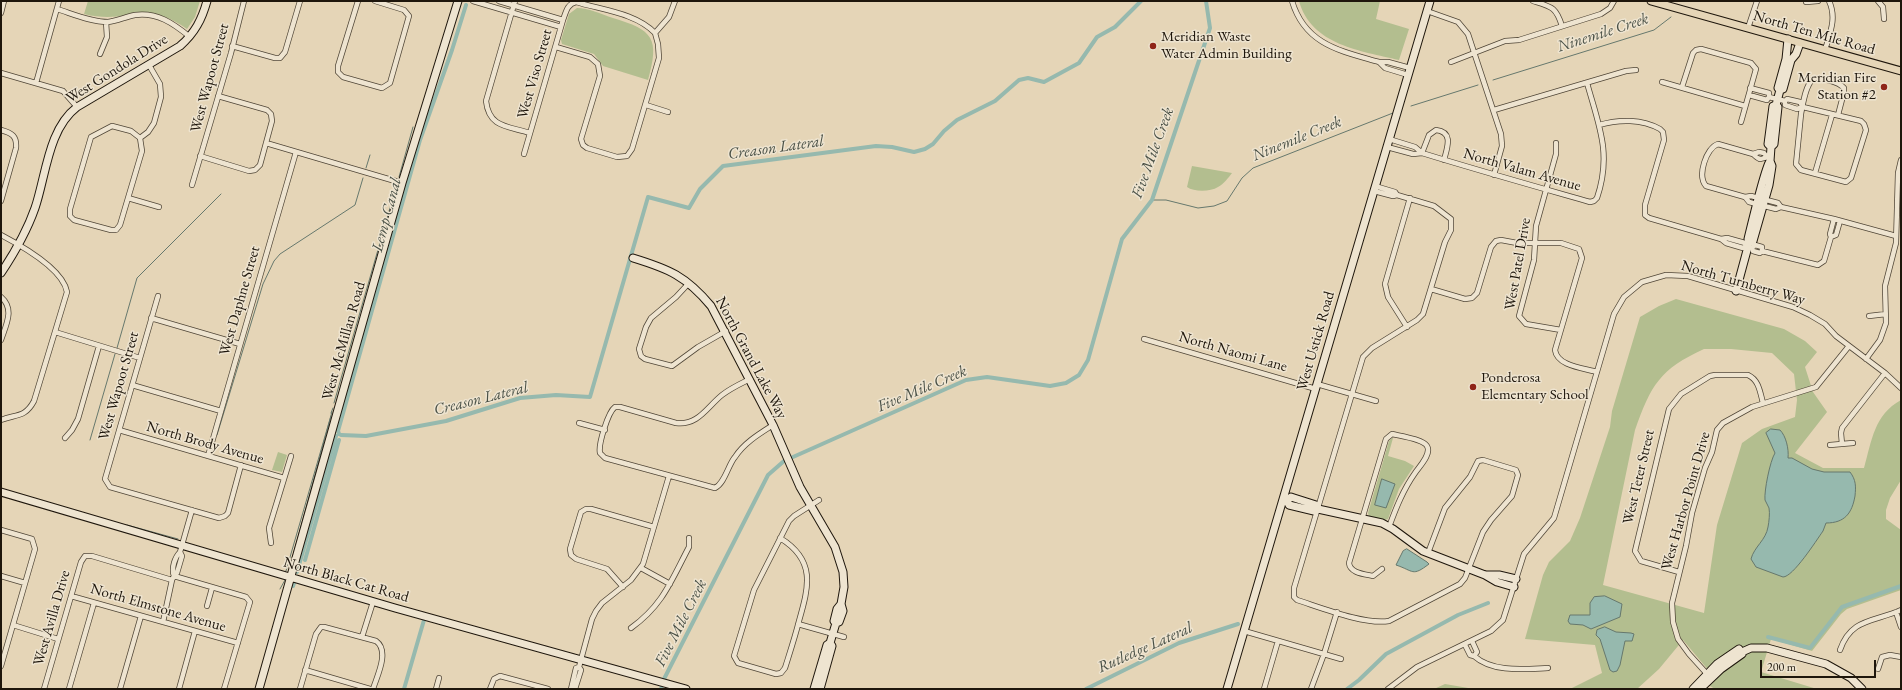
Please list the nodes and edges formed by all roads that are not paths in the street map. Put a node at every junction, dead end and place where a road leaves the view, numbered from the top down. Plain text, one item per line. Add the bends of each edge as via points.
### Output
1 (4, 1) edge
2 (59, 1) edge
3 (207, 1) edge
4 (244, 1) edge
5 (300, 1) edge
6 (358, 1) edge
7 (375, 1) edge
8 (458, 1) edge
9 (473, 1) edge
10 (499, 1) edge
11 (675, 1) edge
12 (1292, 1) edge
13 (1430, 1) edge
14 (1533, 1) edge
15 (1614, 1) edge
16 (1651, 1) edge
17 (1756, 1) edge
18 (1818, 1) edge
19 (1829, 1) edge
20 (1878, 1) edge
21 (1806, 2) dead end
22 (386, 3) edge
23 (515, 3) edge
24 (57, 9) junction
25 (1427, 11) junction
26 (512, 12) junction
27 (1, 13) edge
28 (1884, 19) dead end
29 (563, 20) junction
30 (106, 22) junction
31 (1562, 26) junction
32 (562, 27) junction
33 (1748, 28) junction
34 (655, 33) junction
35 (190, 37) junction
36 (1788, 39) junction
37 (1800, 43) junction
38 (232, 46) junction
39 (556, 47) junction
40 (1825, 50) junction
41 (1474, 52) junction
42 (100, 54) dead end
43 (1451, 62) dead end
44 (149, 64) junction
45 (1636, 70) dead end
46 (1901, 70) edge
47 (1409, 72) junction
48 (1, 73) edge
49 (1662, 82) dead end
50 (36, 83) junction
51 (1587, 83) junction
52 (1682, 87) junction
53 (1750, 88) junction
54 (1780, 90) junction
55 (1749, 95) junction
56 (218, 96) junction
57 (1769, 97) junction
58 (1779, 102) junction
59 (646, 105) junction
60 (1745, 106) junction
61 (77, 107) junction
62 (1802, 107) junction
63 (1494, 110) junction
64 (668, 112) dead end
65 (1835, 115) junction
66 (1741, 122) dead end
67 (1599, 125) junction
68 (1, 130) edge
69 (530, 133) junction
70 (140, 138) junction
71 (1389, 139) junction
72 (1556, 143) dead end
73 (266, 144) junction
74 (1387, 147) junction
75 (296, 152) junction
76 (1422, 153) junction
77 (524, 154) dead end
78 (200, 156) junction
79 (1769, 158) junction
80 (1444, 160) junction
81 (1901, 160) edge
82 (1814, 173) junction
83 (1494, 175) junction
84 (402, 183) junction
85 (192, 185) dead end
86 (1374, 188) junction
87 (1546, 190) junction
88 (128, 198) junction
89 (1410, 198) junction
90 (1, 201) edge
91 (1761, 202) junction
92 (159, 207) dead end
93 (1834, 219) junction
94 (1840, 221) junction
95 (1, 235) edge
96 (1896, 236) junction
97 (1831, 237) junction
98 (1536, 243) junction
99 (19, 245) junction
100 (1749, 246) junction
101 (633, 258) dead end
102 (1, 273) edge
103 (689, 283) junction
104 (1431, 289) junction
105 (1736, 290) junction
106 (158, 296) dead end
107 (1, 297) edge
108 (1886, 314) junction
109 (1868, 316) dead end
110 (151, 318) junction
111 (1407, 327) junction
112 (1561, 330) junction
113 (726, 331) junction
114 (55, 332) junction
115 (1144, 338) dead end
116 (1, 340) edge
117 (240, 344) junction
118 (99, 346) junction
119 (1849, 346) junction
120 (140, 358) junction
121 (1866, 359) junction
122 (1597, 372) junction
123 (1885, 373) junction
124 (750, 378) junction
125 (132, 385) junction
126 (1316, 387) junction
127 (1901, 388) edge
128 (1352, 394) junction
129 (1376, 401) dead end
130 (1764, 403) junction
131 (221, 410) junction
132 (1, 420) edge
133 (579, 423) dead end
134 (774, 425) junction
135 (119, 430) junction
136 (605, 430) junction
137 (65, 438) dead end
138 (1853, 443) dead end
139 (1842, 444) junction
140 (1830, 445) dead end
141 (208, 456) junction
142 (290, 456) dead end
143 (241, 466) junction
144 (669, 476) junction
145 (284, 478) junction
146 (1, 492) edge
147 (819, 500) dead end
148 (1285, 500) junction
149 (811, 506) junction
150 (1318, 509) junction
151 (192, 510) junction
152 (1362, 518) junction
153 (654, 527) junction
154 (1389, 527) junction
155 (1, 530) edge
156 (689, 538) dead end
157 (780, 538) junction
158 (271, 543) dead end
159 (182, 544) junction
160 (1428, 553) junction
161 (641, 568) junction
162 (1382, 569) dead end
163 (1469, 569) junction
164 (1679, 572) junction
165 (1485, 575) junction
166 (1, 576) edge
167 (291, 577) junction
168 (173, 578) junction
169 (1516, 579) junction
170 (25, 583) junction
171 (670, 584) junction
172 (623, 587) junction
173 (1514, 587) junction
174 (212, 588) junction
175 (71, 596) junction
176 (373, 602) junction
177 (94, 603) junction
178 (207, 606) dead end
179 (1901, 610) edge
180 (1337, 612) junction
181 (1896, 612) junction
182 (141, 616) junction
183 (163, 622) junction
184 (798, 624) junction
185 (13, 625) junction
186 (1901, 627) edge
187 (631, 628) dead end
188 (195, 631) junction
189 (1244, 631) junction
190 (833, 634) junction
191 (362, 637) junction
192 (844, 637) dead end
193 (58, 638) junction
194 (1278, 641) junction
195 (1472, 641) junction
196 (238, 643) junction
197 (830, 644) junction
198 (1465, 645) junction
199 (1840, 650) dead end
200 (1324, 654) junction
201 (1474, 656) junction
202 (1901, 657) edge
203 (581, 659) junction
204 (1341, 659) dead end
205 (1, 664) edge
206 (579, 667) junction
207 (1548, 668) dead end
208 (1878, 669) dead end
209 (305, 670) junction
210 (1708, 676) junction
211 (439, 678) dead end
212 (526, 683) junction
213 (44, 689) edge
214 (69, 689) edge
215 (120, 689) edge
216 (179, 689) edge
217 (224, 689) edge
218 (259, 689) edge
219 (300, 689) edge
220 (370, 689) edge
221 (373, 689) edge
222 (436, 689) edge
223 (490, 689) edge
224 (524, 689) edge
225 (548, 689) edge
226 (571, 689) edge
227 (575, 689) edge
228 (686, 689) edge
229 (814, 689) edge
230 (820, 689) edge
231 (1227, 689) edge
232 (1264, 689) edge
233 (1311, 689) edge
234 (1388, 689) edge
235 (1693, 689) edge
236 (1700, 689) edge
237 (1862, 689) edge

1 - 27 street
2 - 24 street
3 - 35 main road, West Gondola Drive via 200,22
4 - 38 street, West Wapoot Street
5 - 38 street via 285,52 280,58
6 - 22 street via 338,72 343,77 380,88 390,83 409,20 404,10
7 - 22 street
8 - 84 main road, West McMillan Road
9 - 26 street
10 - 23 street
11 - 34 street via 669,17
12 - 47 street via 1302,23 1317,39 1338,50 1379,62 1388,62
13 - 25 main road, West Ustick Road
14 - 31 street via 1552,7 1558,14
15 - 31 street via 1606,12
16 - 33 main road, North Ten Mile Road
17 - 33 street
18 - 21 street
19 - 40 street via 1834,19
20 - 28 street via 1883,7
23 - 26 street
23 - 29 street
24 - 30 street
24 - 50 street
25 - 41 street via 1458,22 1468,34
25 - 47 main road, West Ustick Road
26 - 32 street
26 - 69 street via 486,101 487,112 499,124
29 - 32 street, West Viso Street
29 - 34 street, West Viso Street via 568,7 576,2 633,19
30 - 35 street via 147,14 174,24
30 - 42 street via 107,37
31 - 41 street
32 - 39 street, West Viso Street
33 - 36 main road, North Ten Mile Road
34 - 59 street via 659,58
35 - 44 main road, West Gondola Drive via 180,46
36 - 37 main road, North Ten Mile Road
36 - 54 main road via 1786,59 1778,88
37 - 40 main road, North Ten Mile Road
37 - 54 main road via 1783,89
38 - 56 street, West Wapoot Street
39 - 59 street via 590,57 598,64 600,76 582,139 583,145 587,148 617,157 627,156 632,149
39 - 69 street, West Viso Street
40 - 46 main road, North Ten Mile Road
41 - 43 street
41 - 63 street
44 - 61 main road, West Gondola Drive
44 - 70 street via 160,84 161,97 154,123
45 - 51 street
47 - 71 main road, West Ustick Road
48 - 50 street
49 - 52 street
50 - 61 street via 65,93
51 - 63 street
51 - 67 street
52 - 53 street via 1693,53 1701,49 1754,65 1756,69
52 - 60 street
53 - 55 street
53 - 57 street via 1769,93
54 - 58 main road
55 - 57 street via 1767,100
55 - 60 street
56 - 73 street via 267,110 272,121
56 - 78 street, West Wapoot Street
57 - 58 street
58 - 62 street via 1798,109
58 - 79 main road via 1774,144
59 - 64 street
60 - 66 street
61 - 99 main road, West Gondola Drive via 58,129 35,207
62 - 65 street
62 - 65 street via 1810,83 1817,78 1840,84 1844,88
62 - 82 street via 1796,164 1798,168
63 - 83 street via 1502,140
65 - 82 street
65 - 82 street via 1861,121 1866,130 1851,178 1843,182
67 - 87 street, North Valam Avenue via 1604,152 1604,172 1597,198 1590,202
67 - 100 street via 1616,121 1634,122 1656,127 1663,132 1664,140 1644,210 1649,218
68 - 90 street via 14,136 16,148
69 - 77 street, West Viso Street
70 - 88 street via 142,151
70 - 88 street via 131,130 112,126 93,135 70,216 74,220 116,230
71 - 74 main road, West Ustick Road
71 - 76 street, North Valam Avenue via 1415,147
72 - 87 street, West Patel Drive via 1556,154
73 - 75 street
73 - 78 street via 260,165 255,170 249,171
74 - 76 street, North Valam Avenue via 1413,154
74 - 86 main road, West Ustick Road
75 - 84 street
75 - 117 street, West Daphne Street
76 - 80 street, North Valam Avenue
76 - 80 street, North Valam Avenue via 1429,135 1436,130 1441,131 1446,133 1449,142
78 - 85 street, West Wapoot Street
79 - 91 main road
79 - 91 street via 1764,153 1753,154 1714,145 1708,152 1701,178 1706,186 1745,197 1751,196
80 - 83 street, North Valam Avenue
81 - 96 street via 1898,173
83 - 87 street, North Valam Avenue
84 - 167 main road, West McMillan Road
86 - 89 street via 1393,196
86 - 126 main road, West Ustick Road
87 - 98 street, West Patel Drive via 1536,226
88 - 92 street
89 - 104 street via 1434,206 1448,216 1452,225
89 - 111 street via 1385,284 1388,297
91 - 93 street via 1776,209 1780,207
91 - 100 main road via 1748,239
93 - 94 street
93 - 97 street
94 - 96 street
94 - 97 street via 1836,236
95 - 99 street
96 - 108 street via 1885,286
97 - 100 street via 1824,261 1813,265 1762,251 1753,251
98 - 104 street via 1501,240 1493,244 1477,293 1472,298 1466,299
98 - 112 street, West Patel Drive via 1534,260 1519,311 1521,320 1526,324
98 - 112 street via 1561,243 1579,249 1582,258
99 - 102 main road, West Gondola Drive
99 - 114 street via 35,254 66,288
100 - 105 main road
101 - 103 main road, North Grand Lake Way via 664,267
103 - 113 main road, North Grand Lake Way via 711,306
103 - 113 street via 651,318 639,350 640,355 645,359 672,366
104 - 111 street via 1423,314
105 - 119 street, North Turnberry Way via 1806,313 1825,324
105 - 122 street, North Turnberry Way via 1673,274 1647,280 1628,293 1614,314
106 - 110 street, West Wapoot Street
107 - 116 street via 8,304 9,315
108 - 109 street
108 - 121 street via 1882,336
110 - 117 street
110 - 120 street, West Wapoot Street
111 - 128 street via 1366,353
112 - 122 street via 1555,350 1561,361
113 - 124 main road, North Grand Lake Way
114 - 118 street
114 - 132 street via 30,409 23,414
115 - 126 street, North Naomi Lane
117 - 131 street, West Daphne Street
118 - 120 street
118 - 137 street via 78,419
119 - 121 street, North Turnberry Way
119 - 130 street, West Harbor Point Drive via 1816,387
120 - 125 street, West Wapoot Street
121 - 123 street, North Turnberry Way
122 - 169 street via 1556,511 1550,524 1524,554
123 - 127 street, North Turnberry Way
123 - 139 street via 1842,428
124 - 134 main road, North Grand Lake Way
124 - 136 street via 724,393 696,419 685,424 620,407 610,413
125 - 131 street
125 - 135 street, West Wapoot Street
126 - 128 street, North Naomi Lane
126 - 148 main road, West Ustick Road
128 - 129 street, North Naomi Lane
128 - 150 street
130 - 164 street, West Harbor Point Drive via 1723,423 1717,430 1692,513
130 - 164 street, West Teter Street via 1753,377 1715,375 1681,394 1671,405 1635,551 1641,561
131 - 141 street, West Daphne Street
133 - 136 street
134 - 144 street via 743,446 717,487 711,488
134 - 149 main road, North Grand Lake Way
135 - 141 street, North Brody Avenue
135 - 151 street, West Wapoot Street via 106,483 110,487
136 - 144 street via 599,449 605,458
138 - 139 street
139 - 140 street
141 - 143 street, North Brody Avenue
142 - 145 street
143 - 145 street, North Brody Avenue
143 - 151 street via 225,516 219,518
144 - 153 street
145 - 158 street via 269,528
146 - 159 main road, North Black Cat Road
147 - 149 street
148 - 150 main road via 1289,505 1304,510 1314,512
148 - 189 main road, West Ustick Road
149 - 157 street via 794,516
149 - 190 main road, North Grand Lake Way via 841,560 844,587 842,611
150 - 152 main road
150 - 180 street via 1292,593 1297,600
151 - 159 street
152 - 154 main road
152 - 154 street via 1388,435 1422,442 1427,445 1427,456 1405,487
152 - 162 street via 1349,562 1350,567 1373,576
153 - 161 street
153 - 172 street via 591,509 580,514 570,549 571,555 607,569
154 - 160 main road
155 - 170 street via 34,541 35,549
156 - 171 street via 689,547
157 - 184 street via 791,544 798,552 808,577 807,592
157 - 184 street via 752,595 734,656 738,663 776,674 781,673 785,668
159 - 167 main road, North Black Cat Road
159 - 168 street via 182,558
160 - 163 main road
160 - 163 street via 1445,508 1470,477 1478,461 1512,468 1518,475 1512,496 1485,528
161 - 171 street
161 - 172 street
163 - 165 main road
163 - 180 street via 1460,584 1389,621 1374,622
164 - 210 street, West Harbor Point Drive via 1672,603 1674,626 1678,639
165 - 169 main road via 1499,574
165 - 173 main road
166 - 170 street
167 - 176 main road, North Black Cat Road
167 - 218 main road, West McMillan Road
168 - 174 street
168 - 175 street, West Avilla Drive via 85,556
168 - 183 street
169 - 173 street
170 - 185 street
171 - 187 street via 654,609
172 - 203 street via 596,611
173 - 195 street via 1503,620 1491,631
174 - 178 street
174 - 196 street via 246,597 250,602
175 - 177 street, North Elmstone Avenue
175 - 193 street, West Avilla Drive
176 - 191 street
176 - 203 main road, North Black Cat Road
177 - 182 street, North Elmstone Avenue
177 - 214 street
179 - 181 street
180 - 200 street
181 - 186 street
181 - 199 street via 1858,624 1842,642
182 - 183 street, North Elmstone Avenue
182 - 215 street
183 - 188 street, North Elmstone Avenue
184 - 190 street
185 - 193 street
185 - 205 street
188 - 196 street, North Elmstone Avenue
188 - 216 street
189 - 194 street
189 - 231 main road, West Ustick Road
190 - 192 street
190 - 197 main road, North Grand Lake Way
191 - 209 street via 321,627 316,634
191 - 221 street via 376,641 381,646 383,654
193 - 213 street, West Avilla Drive
194 - 200 street
194 - 232 street
195 - 198 street
195 - 201 street via 1477,652
196 - 217 street
197 - 229 main road via 827,645
197 - 230 main road via 832,646
198 - 201 street via 1470,655
198 - 234 street via 1411,671
200 - 204 street
200 - 233 street
201 - 207 street via 1498,667
202 - 208 street via 1882,657
203 - 206 street
203 - 228 main road, North Black Cat Road
206 - 226 street via 576,668
206 - 227 street via 581,670
209 - 219 street
209 - 220 street
210 - 235 main road
210 - 236 main road
210 - 237 main road via 1742,652 1751,648 1767,648 1826,664 1851,678
211 - 222 street
212 - 223 street via 502,676 494,679
212 - 224 street
212 - 225 street

